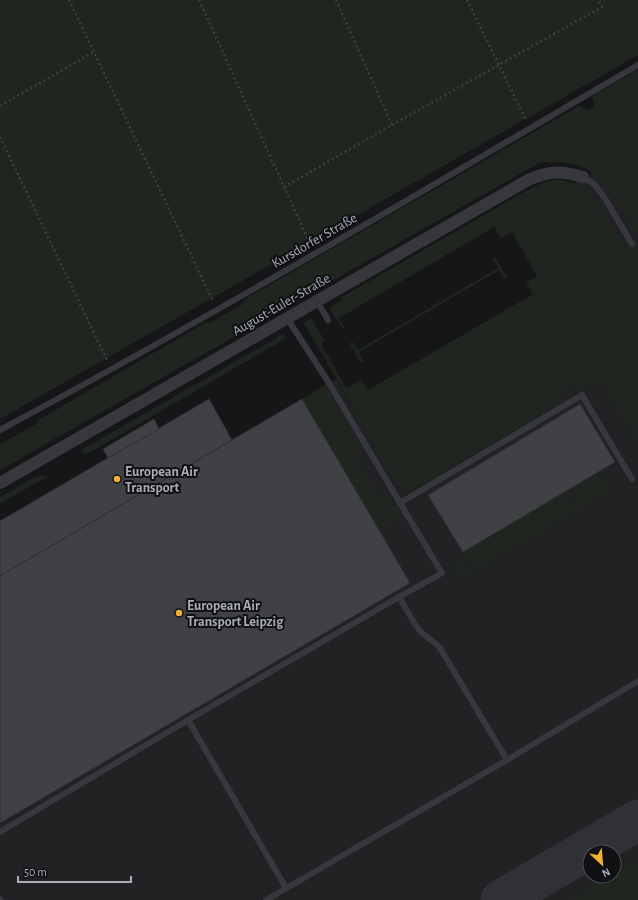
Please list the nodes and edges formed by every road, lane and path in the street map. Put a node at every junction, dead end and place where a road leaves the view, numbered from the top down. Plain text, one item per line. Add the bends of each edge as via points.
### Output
1 (69, 0) edge
2 (199, 0) edge
3 (336, 0) edge
4 (467, 0) edge
5 (598, 0) edge
6 (94, 52) junction
7 (498, 65) junction
8 (638, 66) edge
9 (0, 106) edge
10 (392, 125) junction
11 (530, 128) junction
12 (0, 137) edge
13 (582, 177) joint
14 (284, 187) junction
15 (632, 244) dead end
16 (315, 254) junction
17 (317, 301) junction
18 (217, 310) junction
19 (287, 318) junction
20 (328, 320) dead end
21 (112, 370) junction
22 (0, 430) edge
23 (632, 479) dead end
24 (0, 483) edge
25 (400, 503) junction
26 (400, 597) junction
27 (638, 681) edge
28 (188, 720) junction
29 (506, 760) junction
30 (0, 832) edge
31 (286, 888) junction
32 (266, 900) edge

1 - 6 path
2 - 14 path
3 - 10 path
4 - 7 path
5 - 7 path via 602,7
6 - 9 path
6 - 18 path
7 - 10 path
7 - 11 path
8 - 11 lane, Kursdorfer Straße
10 - 14 path
11 - 16 lane, Kursdorfer Straße
12 - 21 path
13 - 15 lane via 595,185 604,197
13 - 17 street, August-Euler-Straße via 557,172 528,180
14 - 16 path
16 - 18 lane, Kursdorfer Straße
17 - 19 street, August-Euler-Straße
17 - 20 lane
18 - 21 lane, Kursdorfer Straße
19 - 24 street, August-Euler-Straße
19 - 25 lane
21 - 22 lane, Kursdorfer Straße
23 - 25 lane via 582,395
25 - 26 lane via 442,573
26 - 28 lane
26 - 29 lane via 418,628 440,648
27 - 29 lane
28 - 30 lane
28 - 31 lane
29 - 31 lane
31 - 32 lane

